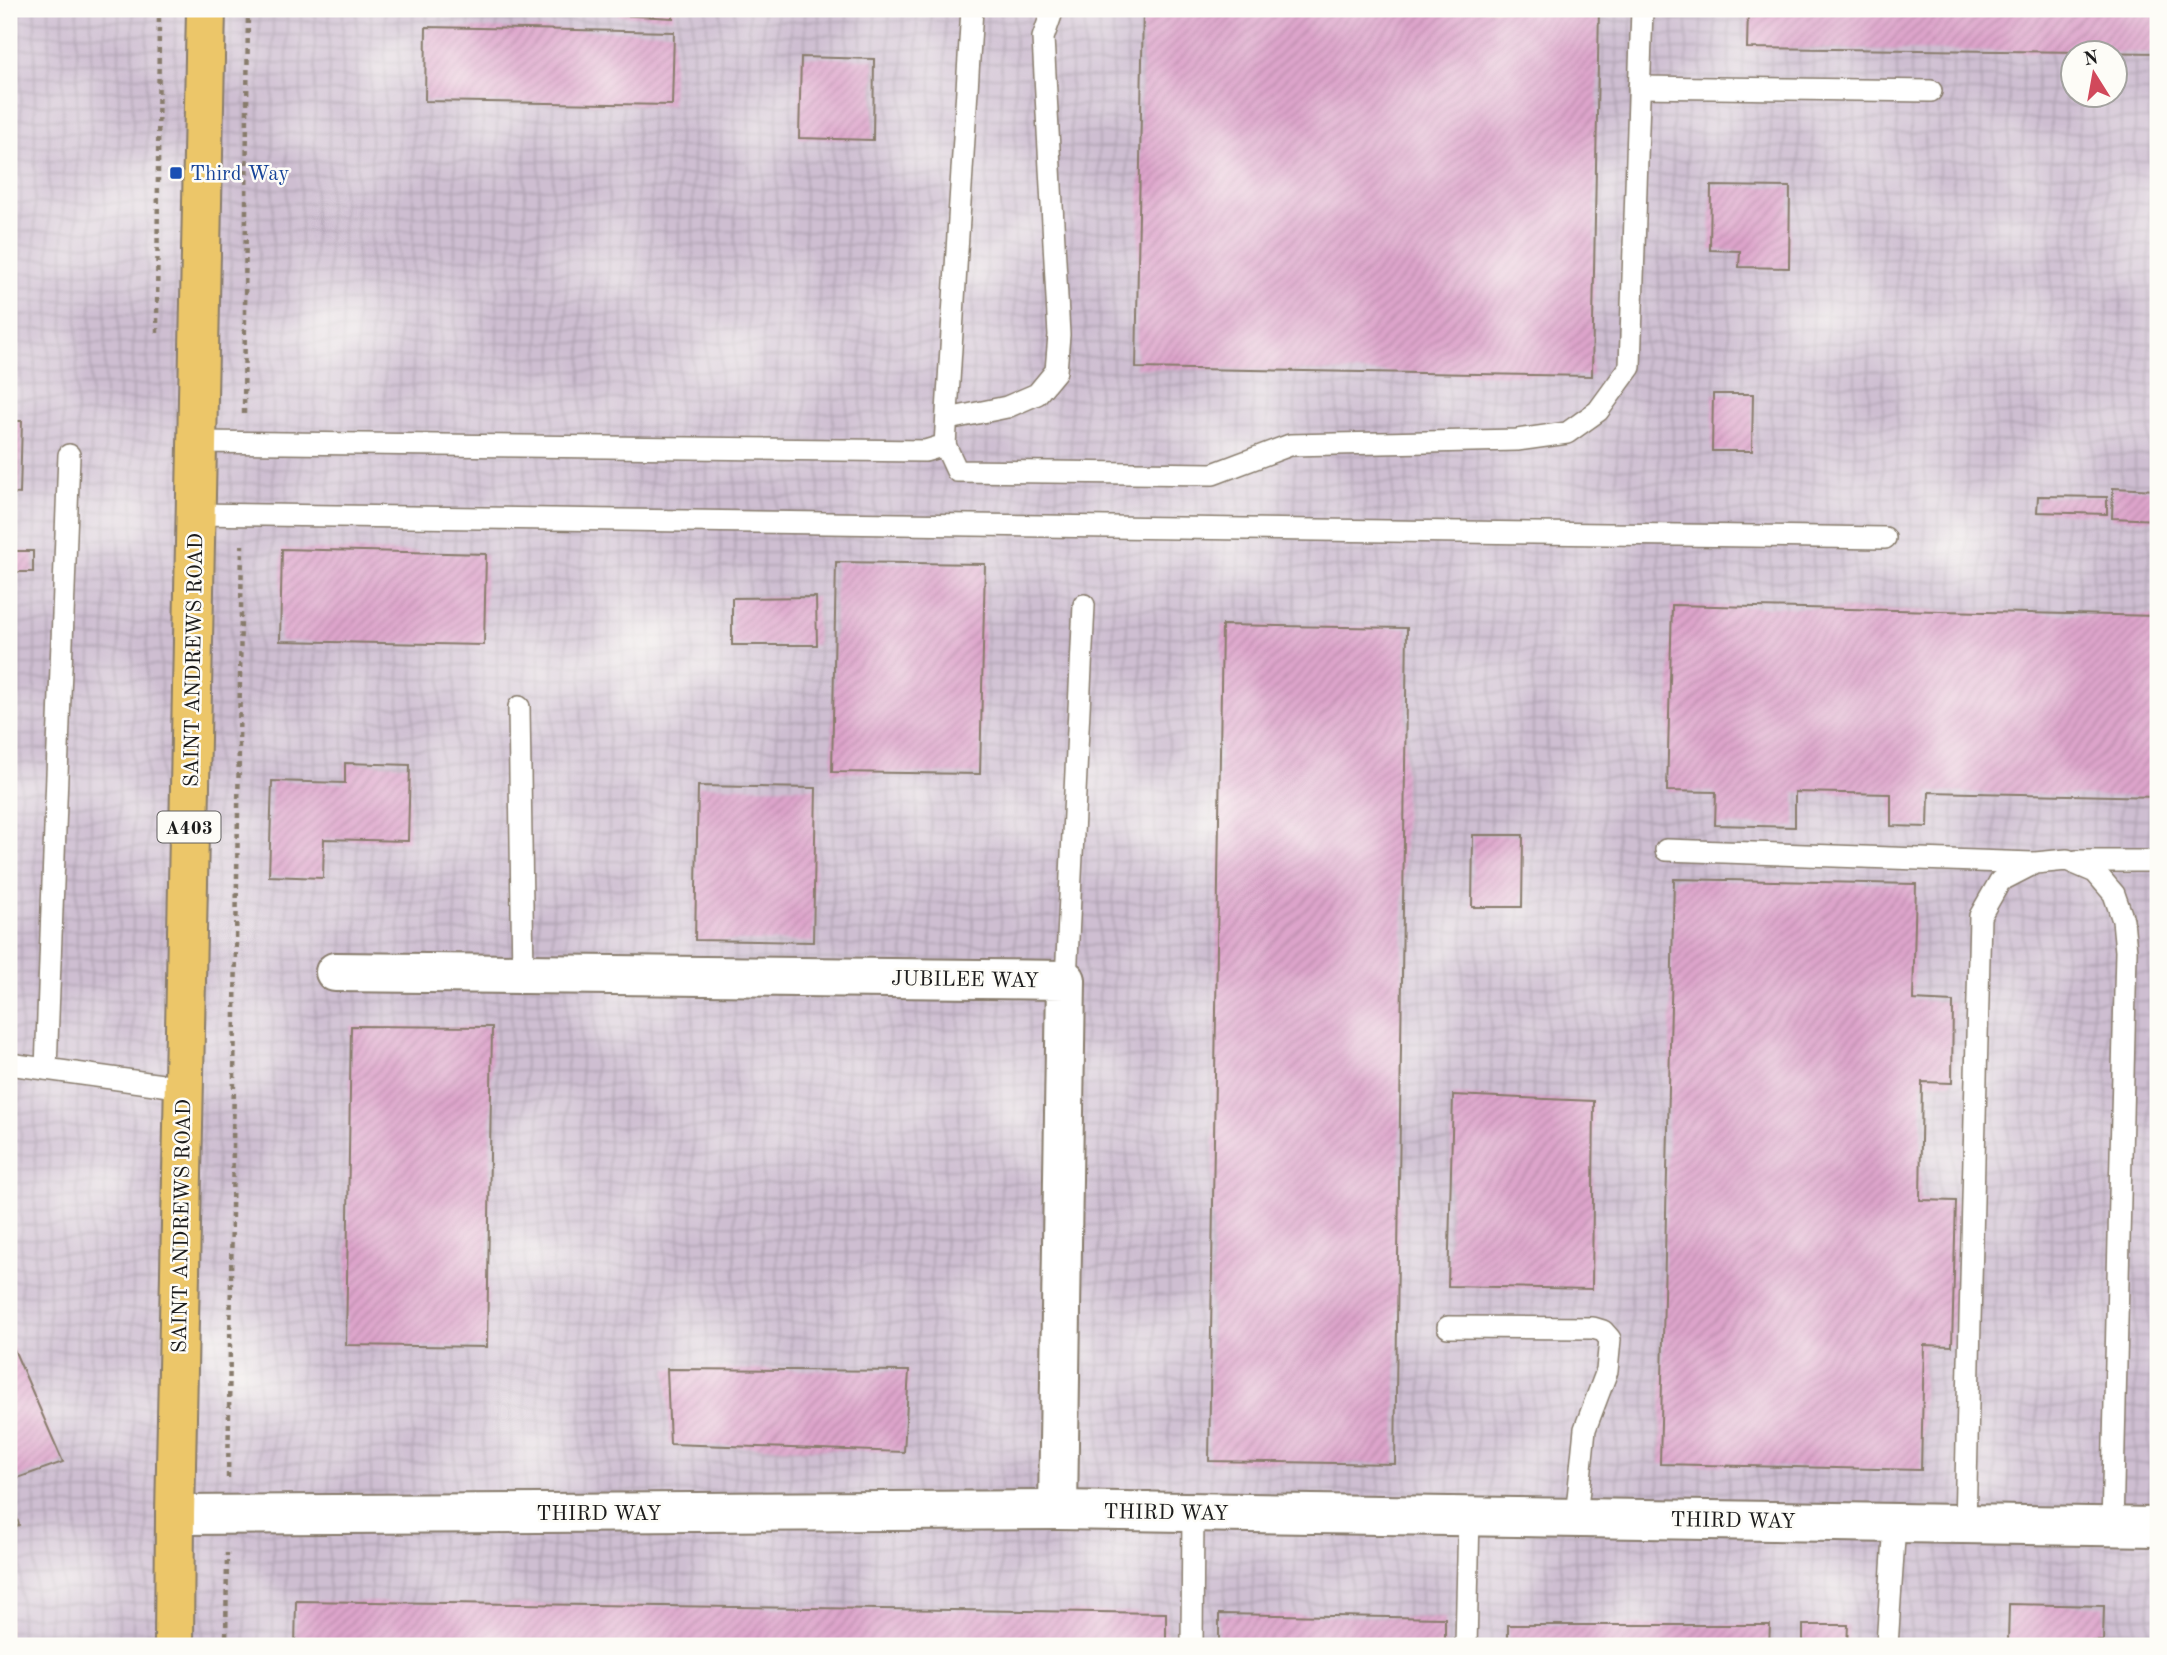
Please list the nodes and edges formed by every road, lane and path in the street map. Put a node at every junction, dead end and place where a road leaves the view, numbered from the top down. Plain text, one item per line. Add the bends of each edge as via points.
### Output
1 (206, 9) edge
2 (248, 9) edge
3 (972, 9) edge
4 (1053, 9) edge
5 (1642, 9) edge
6 (1639, 87) junction
7 (1931, 91) dead end
8 (948, 419) junction
9 (198, 442) junction
10 (243, 442) junction
11 (945, 445) junction
12 (69, 455) dead end
13 (197, 514) junction
14 (243, 515) junction
15 (1885, 538) dead end
16 (1084, 605) dead end
17 (519, 707) dead end
18 (1666, 850) dead end
19 (2067, 860) junction
20 (2158, 861) edge
21 (2035, 863) junction
22 (335, 972) dead end
23 (523, 974) junction
24 (1066, 980) junction
25 (9, 1064) edge
26 (46, 1069) junction
27 (184, 1088) junction
28 (1448, 1327) dead end
29 (1058, 1510) junction
30 (1193, 1512) junction
31 (174, 1515) junction
32 (227, 1515) junction
33 (1469, 1516) junction
34 (1576, 1518) junction
35 (1895, 1522) junction
36 (1965, 1524) junction
37 (2112, 1526) junction
38 (2158, 1527) edge
39 (174, 1646) edge
40 (226, 1646) edge
41 (1192, 1646) edge
42 (1466, 1646) edge
43 (1887, 1646) edge

1 - 9 highway, SAINT ANDREWS ROAD / A403
2 - 10 path
3 - 8 lane
4 - 8 lane via 1043,38 1059,335 1056,371 1037,394 1007,407
5 - 6 lane
6 - 7 lane
6 - 11 lane via 1630,367 1598,411 1567,433 1517,440 1290,445 1213,474 957,471
8 - 11 lane
9 - 10 lane
9 - 13 highway, SAINT ANDREWS ROAD / A403
10 - 11 lane via 925,451
12 - 26 lane
13 - 14 lane
13 - 27 highway, SAINT ANDREWS ROAD / A403
14 - 15 lane
14 - 32 path
16 - 24 lane
17 - 23 lane
18 - 21 lane
19 - 20 lane
19 - 21 lane
19 - 37 lane via 2095,872 2114,894 2126,951
21 - 36 lane via 2000,881 1980,916
22 - 23 street, JUBILEE WAY
23 - 24 street, JUBILEE WAY
24 - 29 street, JUBILEE WAY
25 - 26 lane
26 - 27 lane
27 - 31 highway, SAINT ANDREWS ROAD / A403
28 - 34 lane via 1593,1328 1610,1339 1607,1371 1585,1429
29 - 30 street, THIRD WAY
29 - 32 street, THIRD WAY
30 - 33 street, THIRD WAY
30 - 41 lane
31 - 32 street, THIRD WAY
31 - 39 highway, SAINT ANDREWS ROAD / A403
32 - 40 path
33 - 34 street, THIRD WAY
33 - 42 lane
34 - 35 street, THIRD WAY
35 - 36 street, THIRD WAY
35 - 43 lane
36 - 37 street, THIRD WAY
37 - 38 street, THIRD WAY

